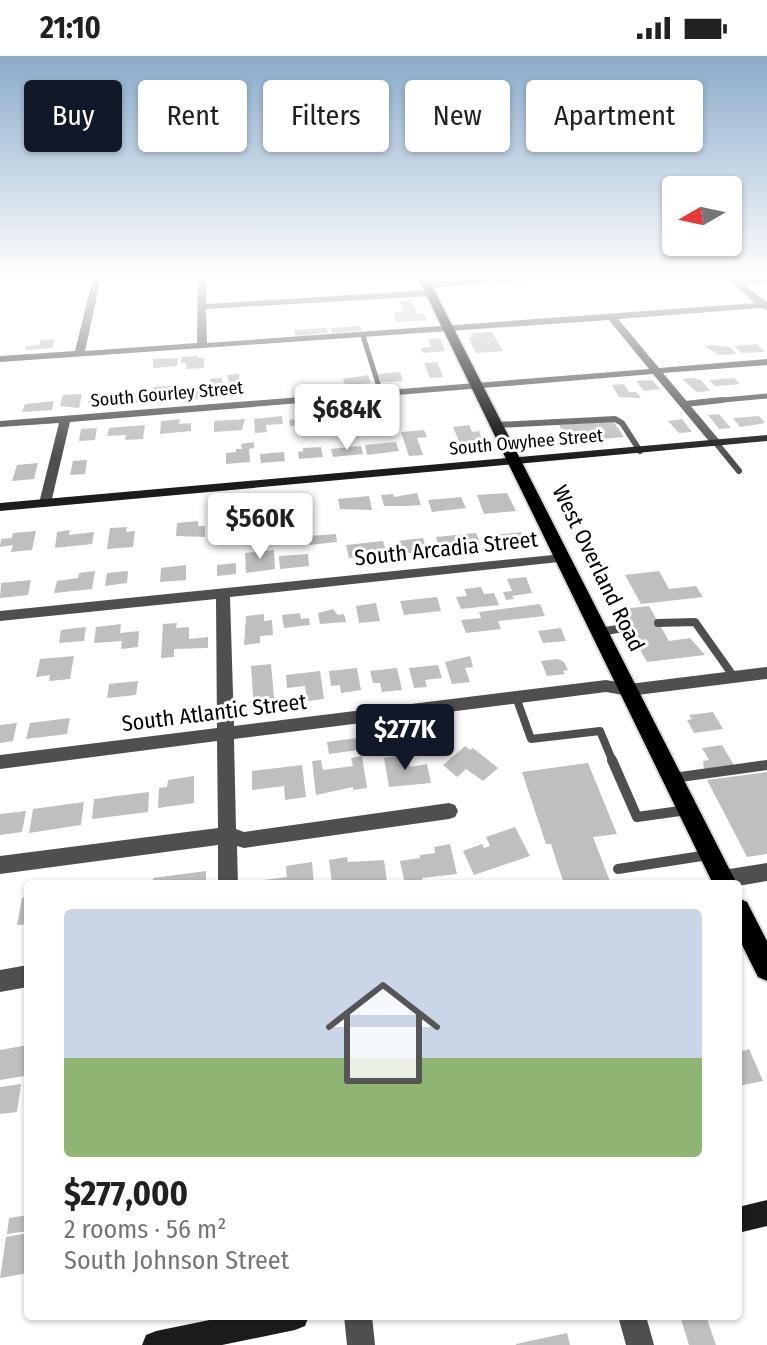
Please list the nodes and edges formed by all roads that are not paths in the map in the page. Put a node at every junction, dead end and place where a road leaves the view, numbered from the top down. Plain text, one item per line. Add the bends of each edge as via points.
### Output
1 (83, 338) edge
2 (202, 338) edge
3 (328, 338) edge
4 (364, 338) edge
5 (454, 338) edge
6 (629, 338) edge
7 (202, 346) junction
8 (79, 354) junction
9 (0, 359) edge
10 (767, 362) edge
11 (657, 371) junction
12 (477, 385) junction
13 (381, 393) junction
14 (767, 396) edge
15 (685, 404) junction
16 (65, 419) junction
17 (0, 424) edge
18 (497, 425) junction
19 (767, 438) edge
20 (717, 444) junction
21 (640, 451) junction
22 (514, 461) junction
23 (739, 471) dead end
24 (45, 503) junction
25 (0, 507) edge
26 (563, 558) junction
27 (223, 593) junction
28 (0, 616) edge
29 (658, 623) dead end
30 (629, 627) dead end
31 (600, 632) junction
32 (767, 673) edge
33 (734, 677) junction
34 (629, 690) junction
35 (516, 697) junction
36 (226, 732) junction
37 (0, 762) edge
38 (767, 765) edge
39 (672, 778) junction
40 (688, 809) junction
41 (449, 811) dead end
42 (228, 835) junction
43 (711, 855) junction
44 (0, 865) edge
45 (618, 869) dead end
46 (767, 872) edge
47 (228, 880) edge
48 (723, 880) edge
49 (733, 880) edge
50 (742, 918) edge
51 (767, 968) edge
52 (24, 977) edge
53 (0, 981) edge
54 (767, 1213) edge
55 (742, 1219) edge
56 (276, 1320) edge
57 (358, 1320) edge
58 (633, 1320) edge
59 (156, 1345) edge
60 (361, 1345) edge
61 (640, 1345) edge

1 - 8 street
2 - 7 street
3 - 7 street
4 - 13 lane
5 - 12 main road, West Overland Road
6 - 11 street
7 - 8 street
8 - 9 street
10 - 11 street, South Gourley Street
11 - 12 street, South Gourley Street
11 - 15 street
12 - 13 street, South Gourley Street
12 - 18 main road, West Overland Road
13 - 16 street, South Gourley Street
14 - 15 lane
15 - 20 street
16 - 17 street, South Gourley Street
16 - 24 street
18 - 21 lane via 615,419
18 - 22 main road, West Overland Road
19 - 20 street, South Owyhee Street
20 - 21 street, South Owyhee Street
20 - 23 lane
21 - 22 street, South Owyhee Street
22 - 24 street, South Owyhee Street
22 - 26 main road, West Overland Road
24 - 25 street, South Owyhee Street
26 - 27 street, South Arcadia Street
26 - 31 main road, West Overland Road
27 - 28 street, South Arcadia Street
27 - 36 street
29 - 33 lane via 695,622
30 - 31 lane
31 - 34 main road, West Overland Road
32 - 33 street, South Atlantic Street
33 - 34 street, South Atlantic Street
34 - 35 street, South Atlantic Street via 606,686
34 - 39 main road, West Overland Road
35 - 36 street, South Atlantic Street
35 - 40 lane via 531,739 600,731 637,817
36 - 37 street, South Atlantic Street
36 - 42 street
38 - 39 lane
39 - 40 main road, West Overland Road
40 - 43 main road, West Overland Road
41 - 42 street via 244,840
42 - 44 street
42 - 47 street
43 - 45 lane
43 - 48 main road, West Overland Road
46 - 49 street
50 - 51 main road
52 - 53 street
54 - 55 street
56 - 59 street
57 - 60 street
58 - 61 street

